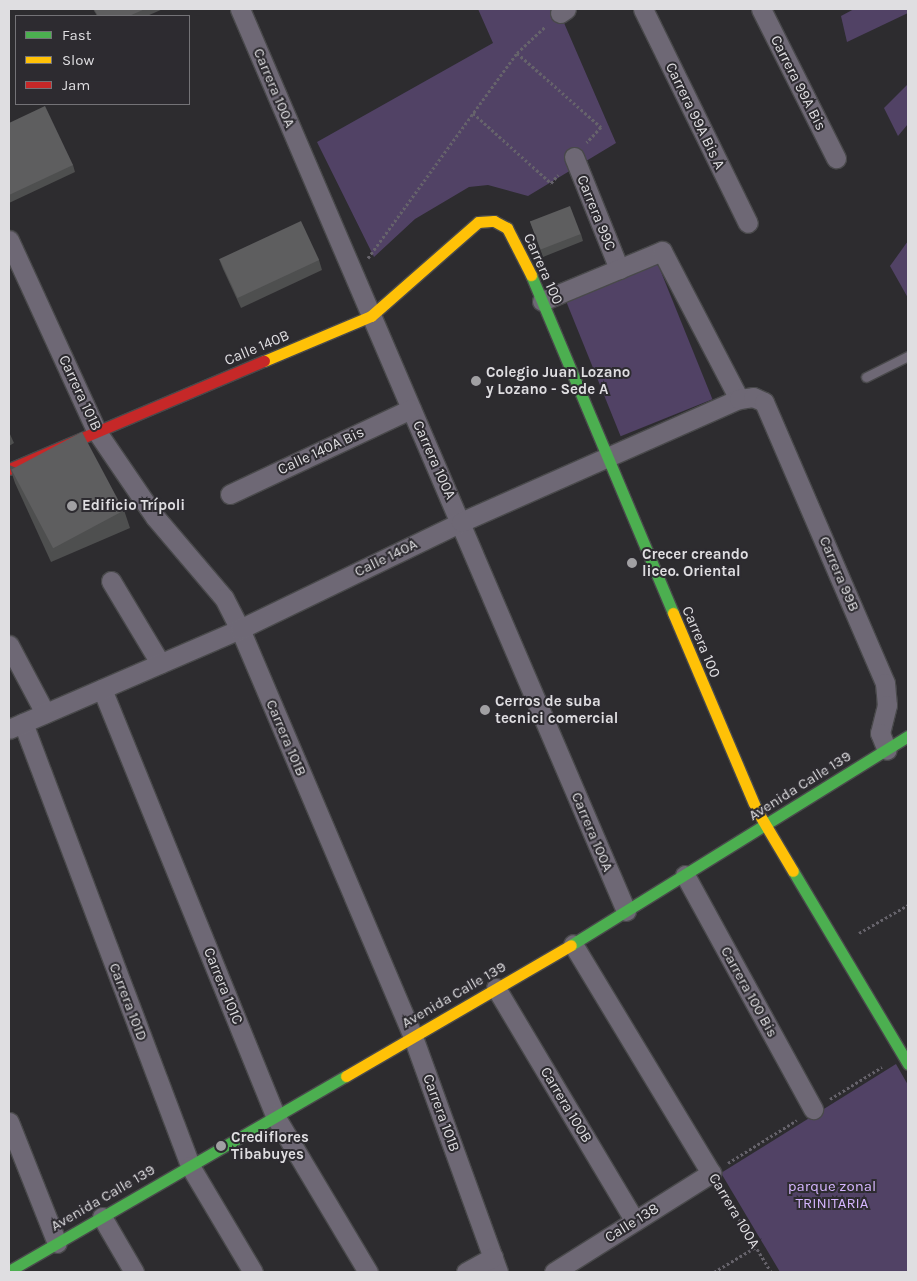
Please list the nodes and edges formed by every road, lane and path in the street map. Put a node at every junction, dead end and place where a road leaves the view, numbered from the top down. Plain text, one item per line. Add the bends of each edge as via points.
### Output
1 (240, 9) edge
2 (643, 9) edge
3 (761, 9) edge
4 (563, 11) edge
5 (517, 53) junction
6 (473, 113) junction
7 (574, 157) junction
8 (836, 158) dead end
9 (494, 221) joint
10 (748, 223) dead end
11 (9, 240) edge
12 (619, 269) junction
13 (354, 276) junction
14 (542, 301) junction
15 (371, 316) junction
16 (908, 356) edge
17 (866, 377) dead end
18 (739, 399) junction
19 (411, 408) junction
20 (98, 432) junction
21 (607, 460) junction
22 (9, 470) edge
23 (230, 494) dead end
24 (461, 522) junction
25 (111, 582) dead end
26 (240, 629) junction
27 (9, 646) edge
28 (160, 663) junction
29 (102, 689) junction
30 (45, 714) junction
31 (16, 726) edge
32 (908, 736) edge
33 (887, 750) junction
34 (765, 826) junction
35 (685, 875) junction
36 (908, 905) edge
37 (626, 911) junction
38 (573, 944) junction
39 (838, 946) junction
40 (496, 988) junction
41 (413, 1036) junction
42 (908, 1064) edge
43 (813, 1109) dead end
44 (275, 1116) junction
45 (9, 1122) edge
46 (190, 1166) junction
47 (711, 1173) junction
48 (102, 1217) junction
49 (634, 1221) junction
50 (56, 1243) junction
51 (756, 1247) junction
52 (496, 1264) edge
53 (9, 1271) edge
54 (134, 1272) edge
55 (253, 1272) edge
56 (368, 1272) edge
57 (466, 1272) edge
58 (554, 1272) edge
59 (714, 1272) edge
60 (771, 1272) edge

1 - 13 street, Carrera 100A
2 - 10 street, Carrera 99A Bis A
3 - 8 street, Carrera 99A Bis
4 - 5 path
5 - 6 path
5 - 7 path via 600,127
6 - 7 path via 551,183
6 - 13 path
7 - 12 street, Carrera 99C
9 - 14 street, Carrera 100 via 508,228 519,246
9 - 15 street, Calle 140B via 478,222 462,233
11 - 20 street, Carrera 101B
12 - 14 street
12 - 18 street via 662,251
13 - 15 street, Carrera 100A
14 - 21 street, Carrera 100
15 - 19 street, Carrera 100A
15 - 20 street, Calle 140B
16 - 17 lane
18 - 21 street, Calle 140A
18 - 33 street, Carrera 99B via 753,397 764,402 885,683 887,705 880,733
19 - 23 street, Calle 140A Bis
19 - 24 street, Carrera 100A
20 - 22 street, Calle 140B
20 - 26 street, Carrera 101B via 155,516 224,598
21 - 24 street, Calle 140A
21 - 34 street, Carrera 100
24 - 26 street, Calle 140A
24 - 37 street, Carrera 100A
25 - 28 street
26 - 28 street, Calle 140A
26 - 41 street, Carrera 101B
27 - 30 street
28 - 29 street, Calle 140A
29 - 30 street, Calle 140A
29 - 44 street, Carrera 101C
30 - 31 street, Calle 140A
31 - 46 street, Carrera 101D
32 - 33 street, Avenida Calle 139
33 - 34 street, Avenida Calle 139
34 - 35 street, Avenida Calle 139
34 - 39 street, Carrera 100
35 - 37 street, Avenida Calle 139
35 - 43 street, Carrera 100 Bis
36 - 39 path
37 - 38 street, Avenida Calle 139
38 - 40 street, Avenida Calle 139
38 - 47 street, Carrera 100A
39 - 42 street, Carrera 100
40 - 41 street, Avenida Calle 139
40 - 49 street, Carrera 100B
41 - 44 street, Avenida Calle 139
41 - 52 street, Carrera 101B
44 - 46 street, Avenida Calle 139
44 - 56 street, Carrera 101C
45 - 50 street
46 - 48 street, Avenida Calle 139
46 - 55 street, Carrera 101D
47 - 49 street, Calle 138
47 - 51 path, Carrera 100A
48 - 50 street, Avenida Calle 139
48 - 54 street
49 - 58 street, Calle 138
50 - 53 street, Avenida Calle 139
51 - 59 path
51 - 60 path, Carrera 100A
52 - 57 street

